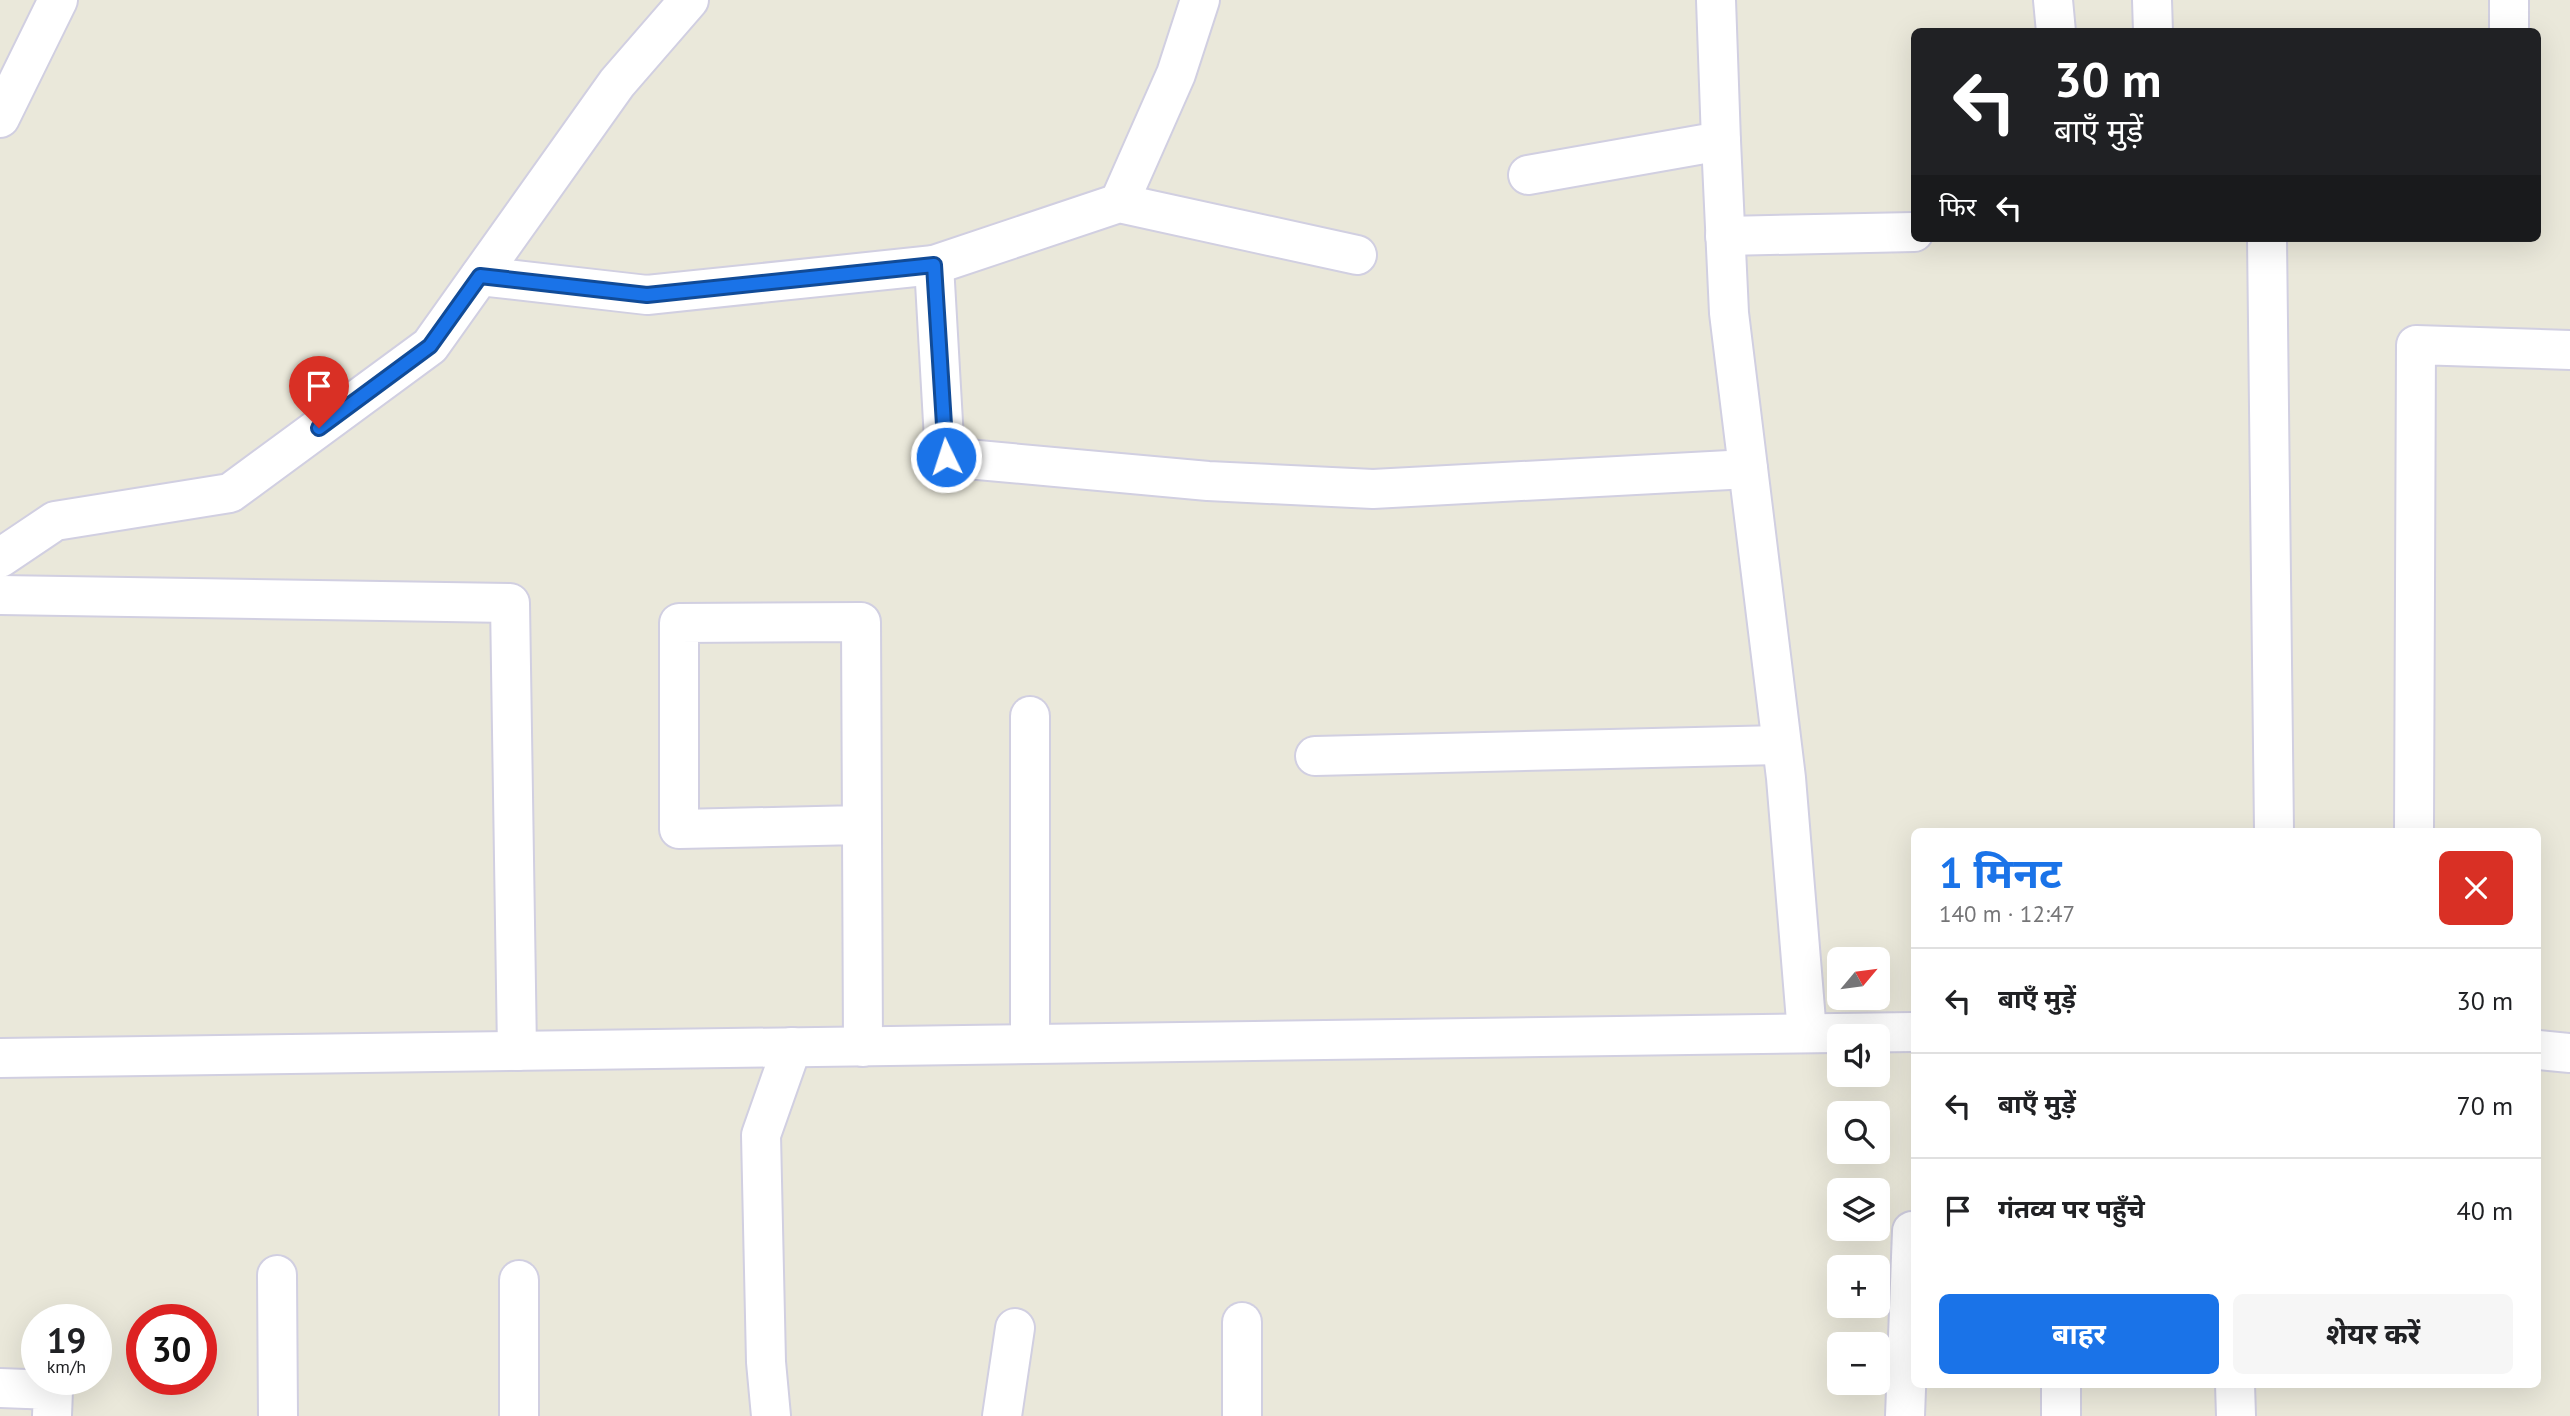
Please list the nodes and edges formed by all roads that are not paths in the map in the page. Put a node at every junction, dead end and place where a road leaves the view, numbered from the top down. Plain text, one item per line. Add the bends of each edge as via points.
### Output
1 (58, 0) edge
2 (689, 0) edge
3 (1200, 0) edge
4 (1716, 0) edge
5 (2053, 0) edge
6 (2152, 0) edge
7 (2509, 0) edge
8 (2056, 28) edge
9 (2153, 28) edge
10 (2509, 28) edge
11 (0, 118) edge
12 (1721, 141) junction
13 (1528, 175) dead end
14 (1119, 203) junction
15 (1911, 232) edge
16 (1725, 236) junction
17 (2267, 242) edge
18 (1357, 255) dead end
19 (934, 265) junction
20 (480, 276) junction
21 (2570, 350) edge
22 (1748, 469) junction
23 (0, 558) edge
24 (0, 595) edge
25 (1030, 716) dead end
26 (1782, 745) junction
27 (1315, 756) dead end
28 (860, 825) junction
29 (2274, 828) edge
30 (2414, 828) edge
31 (1911, 1032) edge
32 (1807, 1033) junction
33 (1030, 1044) junction
34 (863, 1046) junction
35 (792, 1047) junction
36 (2541, 1050) edge
37 (517, 1051) junction
38 (2570, 1053) edge
39 (0, 1058) edge
40 (1911, 1257) edge
41 (277, 1275) dead end
42 (519, 1280) dead end
43 (1242, 1322) dead end
44 (1015, 1328) dead end
45 (0, 1388) edge
46 (2062, 1388) edge
47 (2235, 1388) edge
48 (52, 1416) edge
49 (278, 1416) edge
50 (519, 1416) edge
51 (771, 1416) edge
52 (1002, 1416) edge
53 (1242, 1416) edge
54 (1905, 1416) edge
55 (2061, 1416) edge
56 (2236, 1416) edge

1 - 11 street
2 - 20 street via 617,83
3 - 14 street via 1177,75
4 - 12 street
5 - 8 street
6 - 9 street
7 - 10 street
12 - 13 street
12 - 16 street
14 - 18 street
14 - 19 street
15 - 16 street
16 - 22 street via 1729,313
17 - 29 street
19 - 20 street via 647,295
19 - 22 street via 946,457 1208,481 1373,489
20 - 23 street via 430,346 230,494 55,521
21 - 30 street via 2416,345
22 - 26 street
24 - 37 street via 510,603
25 - 33 street
26 - 27 street
26 - 32 street
28 - 28 street via 679,829 679,623 861,622
28 - 34 street
31 - 32 street
32 - 33 street
33 - 34 street
34 - 35 street
35 - 37 street
35 - 51 street via 761,1135
36 - 38 street
37 - 39 street
40 - 54 street
41 - 49 street
42 - 50 street
43 - 53 street
44 - 52 street
45 - 48 street via 53,1390
46 - 55 street
47 - 56 street

